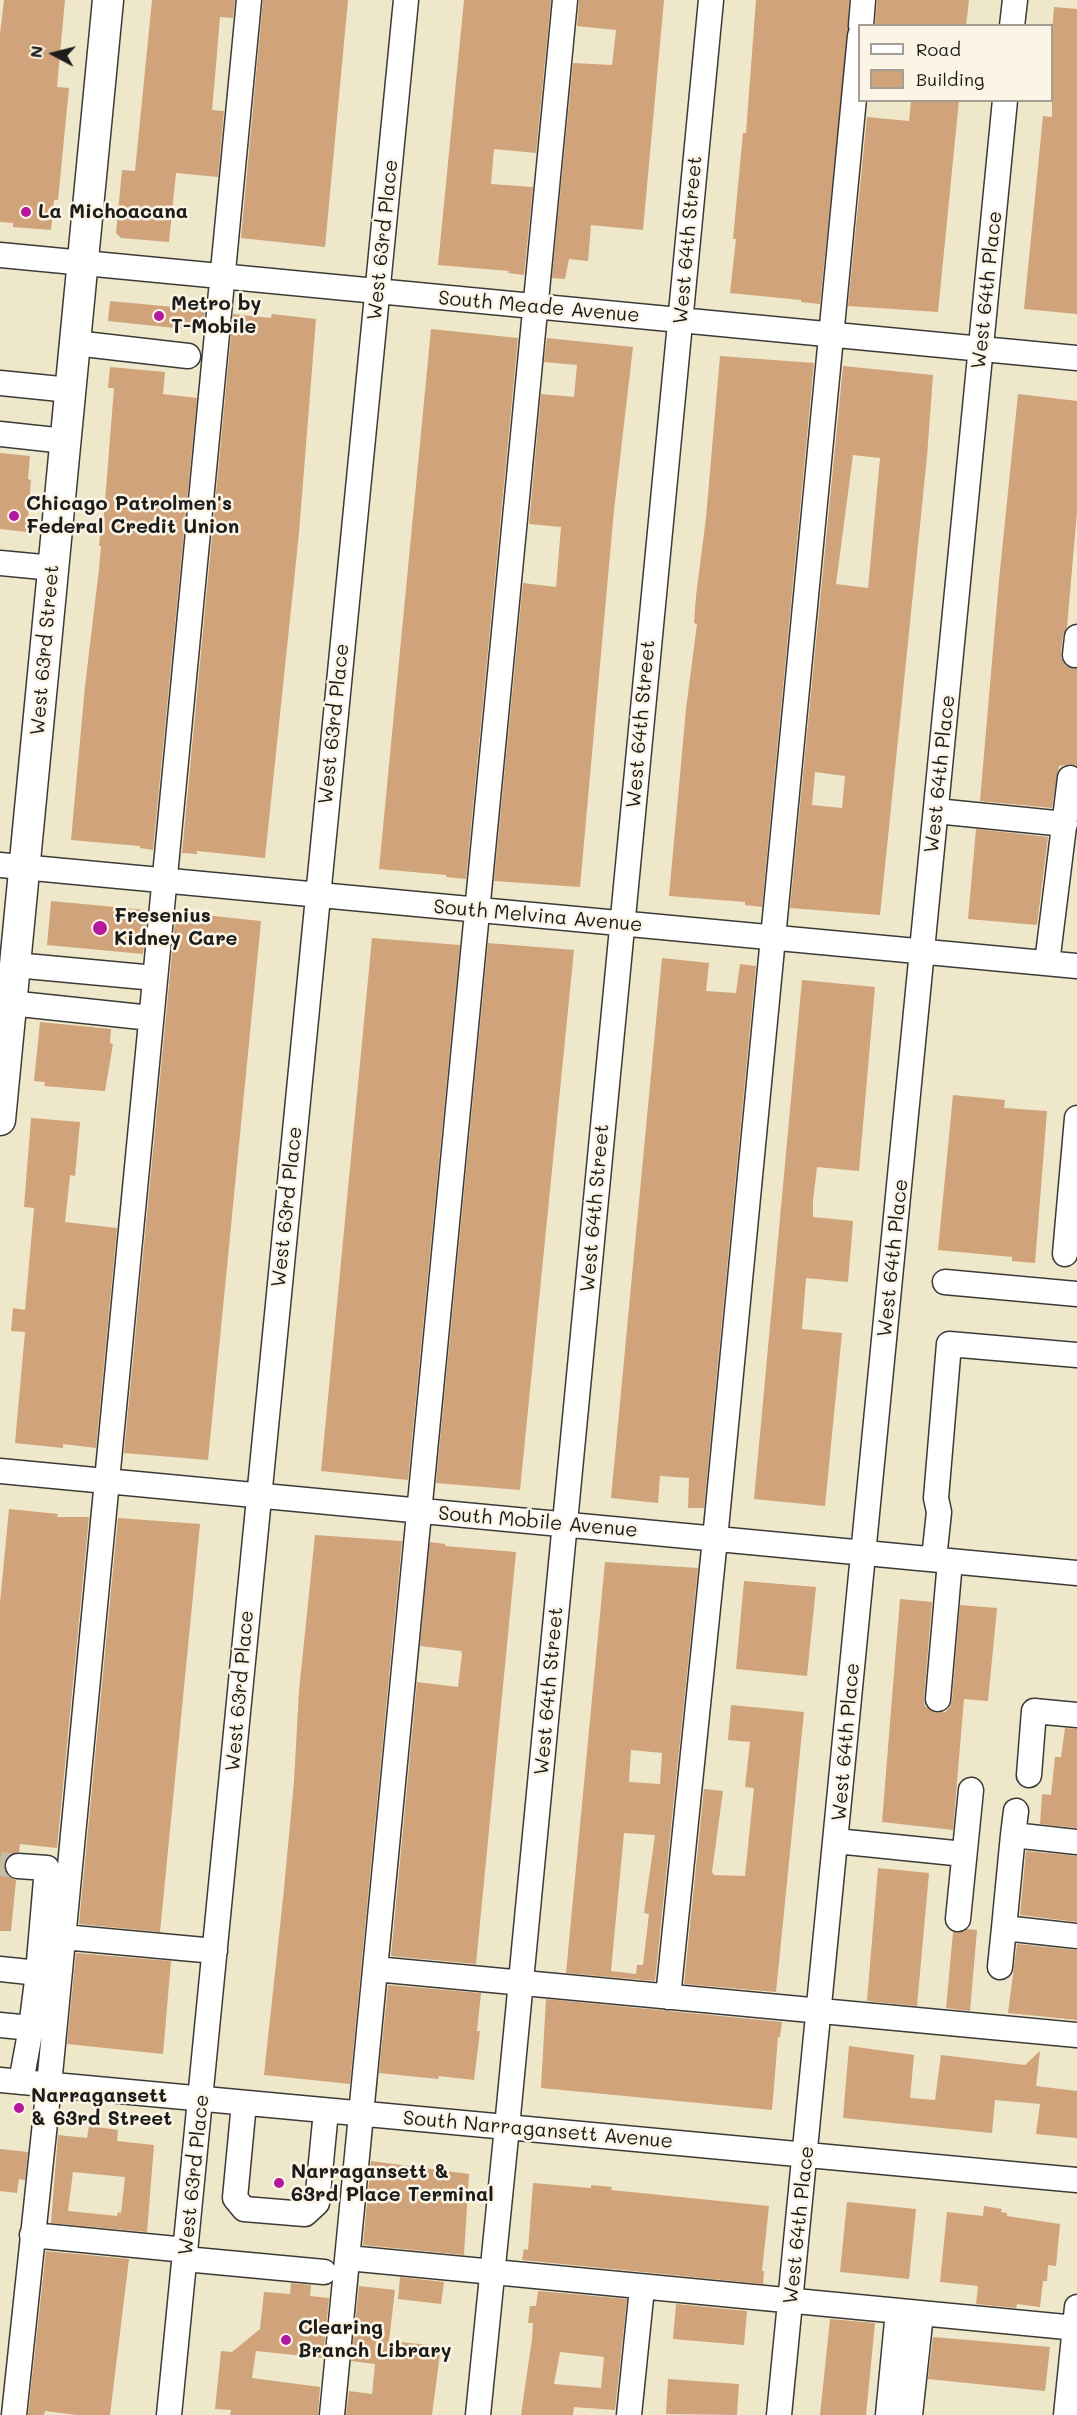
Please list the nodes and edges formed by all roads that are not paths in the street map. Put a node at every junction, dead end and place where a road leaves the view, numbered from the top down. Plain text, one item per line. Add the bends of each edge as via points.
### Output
1 (108, 0) edge
2 (249, 0) edge
3 (406, 0) edge
4 (565, 0) edge
5 (711, 0) edge
6 (863, 0) edge
7 (1015, 0) edge
8 (861, 24) edge
9 (1012, 24) edge
10 (858, 57) edge
11 (1005, 102) edge
12 (0, 255) edge
13 (83, 263) junction
14 (222, 277) junction
15 (378, 292) junction
16 (536, 307) junction
17 (680, 320) junction
18 (831, 335) junction
19 (75, 343) junction
20 (981, 349) junction
21 (188, 356) dead end
22 (1077, 358) edge
23 (0, 382) edge
24 (70, 390) junction
25 (0, 434) edge
26 (65, 441) junction
27 (0, 563) edge
28 (53, 568) junction
29 (1070, 778) dead end
30 (936, 812) junction
31 (1065, 824) junction
32 (12, 866) edge
33 (164, 881) junction
34 (317, 895) junction
35 (477, 910) junction
36 (622, 924) junction
37 (771, 938) junction
38 (923, 951) junction
39 (1047, 963) junction
40 (15, 965) junction
41 (1077, 966) edge
42 (155, 978) junction
43 (6, 1003) edge
44 (151, 1018) junction
45 (2, 1079) edge
46 (1077, 1118) edge
47 (0, 1120) edge
48 (1076, 1145) edge
49 (1072, 1228) edge
50 (1065, 1254) dead end
51 (945, 1282) dead end
52 (1077, 1294) edge
53 (1077, 1355) edge
54 (0, 1471) edge
55 (106, 1482) junction
56 (258, 1496) junction
57 (418, 1511) junction
58 (565, 1525) junction
59 (715, 1539) junction
60 (864, 1553) junction
61 (934, 1559) junction
62 (1077, 1573) edge
63 (938, 1699) dead end
64 (1077, 1716) edge
65 (1029, 1775) dead end
66 (971, 1790) dead end
67 (1016, 1811) dead end
68 (1013, 1835) junction
69 (836, 1841) junction
70 (1077, 1842) edge
71 (964, 1854) junction
72 (18, 1866) tunnel mouth
73 (958, 1919) dead end
74 (1004, 1928) junction
75 (1077, 1935) edge
76 (63, 1937) junction
77 (215, 1951) junction
78 (1000, 1967) dead end
79 (375, 1968) junction
80 (0, 1969) edge
81 (38, 1972) junction
82 (521, 1983) junction
83 (668, 1997) junction
84 (820, 2010) junction
85 (0, 2025) edge
86 (31, 2028) junction
87 (1077, 2035) edge
88 (11, 2081) edge
89 (49, 2085) junction
90 (201, 2099) junction
91 (244, 2103) junction
92 (326, 2111) junction
93 (361, 2114) junction
94 (507, 2127) junction
95 (806, 2155) junction
96 (1077, 2181) edge
97 (32, 2235) junction
98 (185, 2255) junction
99 (348, 2258) junction
100 (324, 2272) dead end
101 (492, 2273) junction
102 (642, 2288) junction
103 (791, 2302) junction
104 (909, 2313) junction
105 (1076, 2321) edge
106 (899, 2409) edge
107 (14, 2415) edge
108 (169, 2415) edge
109 (332, 2415) edge
110 (478, 2415) edge
111 (629, 2415) edge
112 (779, 2415) edge
113 (1066, 2415) edge

1 - 13 main road, West 63rd Street
2 - 14 street
3 - 15 street, West 63rd Place
4 - 16 street
5 - 17 street, West 64th Street
6 - 8 street
7 - 9 street
10 - 18 street
11 - 20 street, West 64th Place
12 - 13 street, South Meade Avenue
13 - 14 street, South Meade Avenue
13 - 19 main road, West 63rd Street
14 - 15 street, South Meade Avenue
14 - 33 street
15 - 16 street, South Meade Avenue
15 - 34 street, West 63rd Place
16 - 17 street, South Meade Avenue
16 - 35 street
17 - 18 street, South Meade Avenue
17 - 36 street, West 64th Street
18 - 20 street, South Meade Avenue
18 - 37 street
19 - 21 street
19 - 24 main road, West 63rd Street
20 - 22 street, South Meade Avenue
20 - 30 street, West 64th Place
23 - 24 street
24 - 26 main road, West 63rd Street
25 - 26 street
26 - 28 main road, West 63rd Street
27 - 28 street
28 - 32 main road, West 63rd Street
29 - 31 street
30 - 31 street
30 - 38 street, West 64th Place
31 - 39 street
32 - 33 street, South Melvina Avenue
32 - 40 main road, West 63rd Street
33 - 34 street, South Melvina Avenue
33 - 42 street
34 - 35 street, South Melvina Avenue
34 - 56 street, West 63rd Place
35 - 36 street, South Melvina Avenue
35 - 57 street
36 - 37 street, South Melvina Avenue
36 - 58 street, West 64th Street
37 - 38 street, South Melvina Avenue
37 - 59 street
38 - 39 street, South Melvina Avenue
38 - 60 street, West 64th Place
39 - 41 street, South Melvina Avenue
40 - 42 street
40 - 43 main road, West 63rd Street
42 - 44 street
43 - 44 street
43 - 45 main road, West 63rd Street
44 - 55 street
45 - 47 main road, West 63rd Street
46 - 48 street
48 - 49 street
49 - 50 street
51 - 52 street
53 - 61 street via 949,1344 936,1498 924,1509
54 - 55 street, South Mobile Avenue
55 - 56 street, South Mobile Avenue
55 - 76 street
56 - 57 street, South Mobile Avenue
56 - 77 street, West 63rd Place
57 - 58 street, South Mobile Avenue
57 - 79 street
58 - 59 street, South Mobile Avenue
58 - 82 street, West 64th Street
59 - 60 street, South Mobile Avenue
59 - 83 street
60 - 61 street, South Mobile Avenue
60 - 69 street, West 64th Place
61 - 62 street, South Mobile Avenue
61 - 63 street
64 - 65 street via 1034,1711
66 - 71 street
67 - 68 street
68 - 70 street
68 - 74 street
69 - 71 street
69 - 84 street, West 64th Place
71 - 73 street
72 - 81 street via 47,1868
74 - 75 street
74 - 78 street
76 - 77 street
76 - 89 street
77 - 90 street, West 63rd Place
79 - 82 street
79 - 93 street
80 - 81 street
81 - 86 street
82 - 83 street
82 - 94 street, West 64th Street
83 - 84 street
84 - 87 street
84 - 95 street, West 64th Place
85 - 86 street
86 - 88 street
88 - 89 street, South Narragansett Avenue
89 - 90 street, South Narragansett Avenue
89 - 97 street
90 - 91 street, South Narragansett Avenue
90 - 98 street, West 63rd Place
91 - 92 street, South Narragansett Avenue
91 - 92 street via 235,2198 244,2208 254,2210 305,2214 317,2203
92 - 93 street, South Narragansett Avenue
93 - 94 street, South Narragansett Avenue
93 - 99 street
94 - 95 street, South Narragansett Avenue
94 - 101 street, West 64th Street
95 - 96 street, South Narragansett Avenue
95 - 103 street, West 64th Place
97 - 98 street
97 - 107 street
98 - 100 street
98 - 108 street, West 63rd Place
99 - 101 street
99 - 109 street
101 - 102 street
101 - 110 street, West 64th Street
102 - 103 street
102 - 111 street
103 - 104 street
103 - 112 street, West 64th Place
104 - 105 street
104 - 106 street
105 - 113 street

